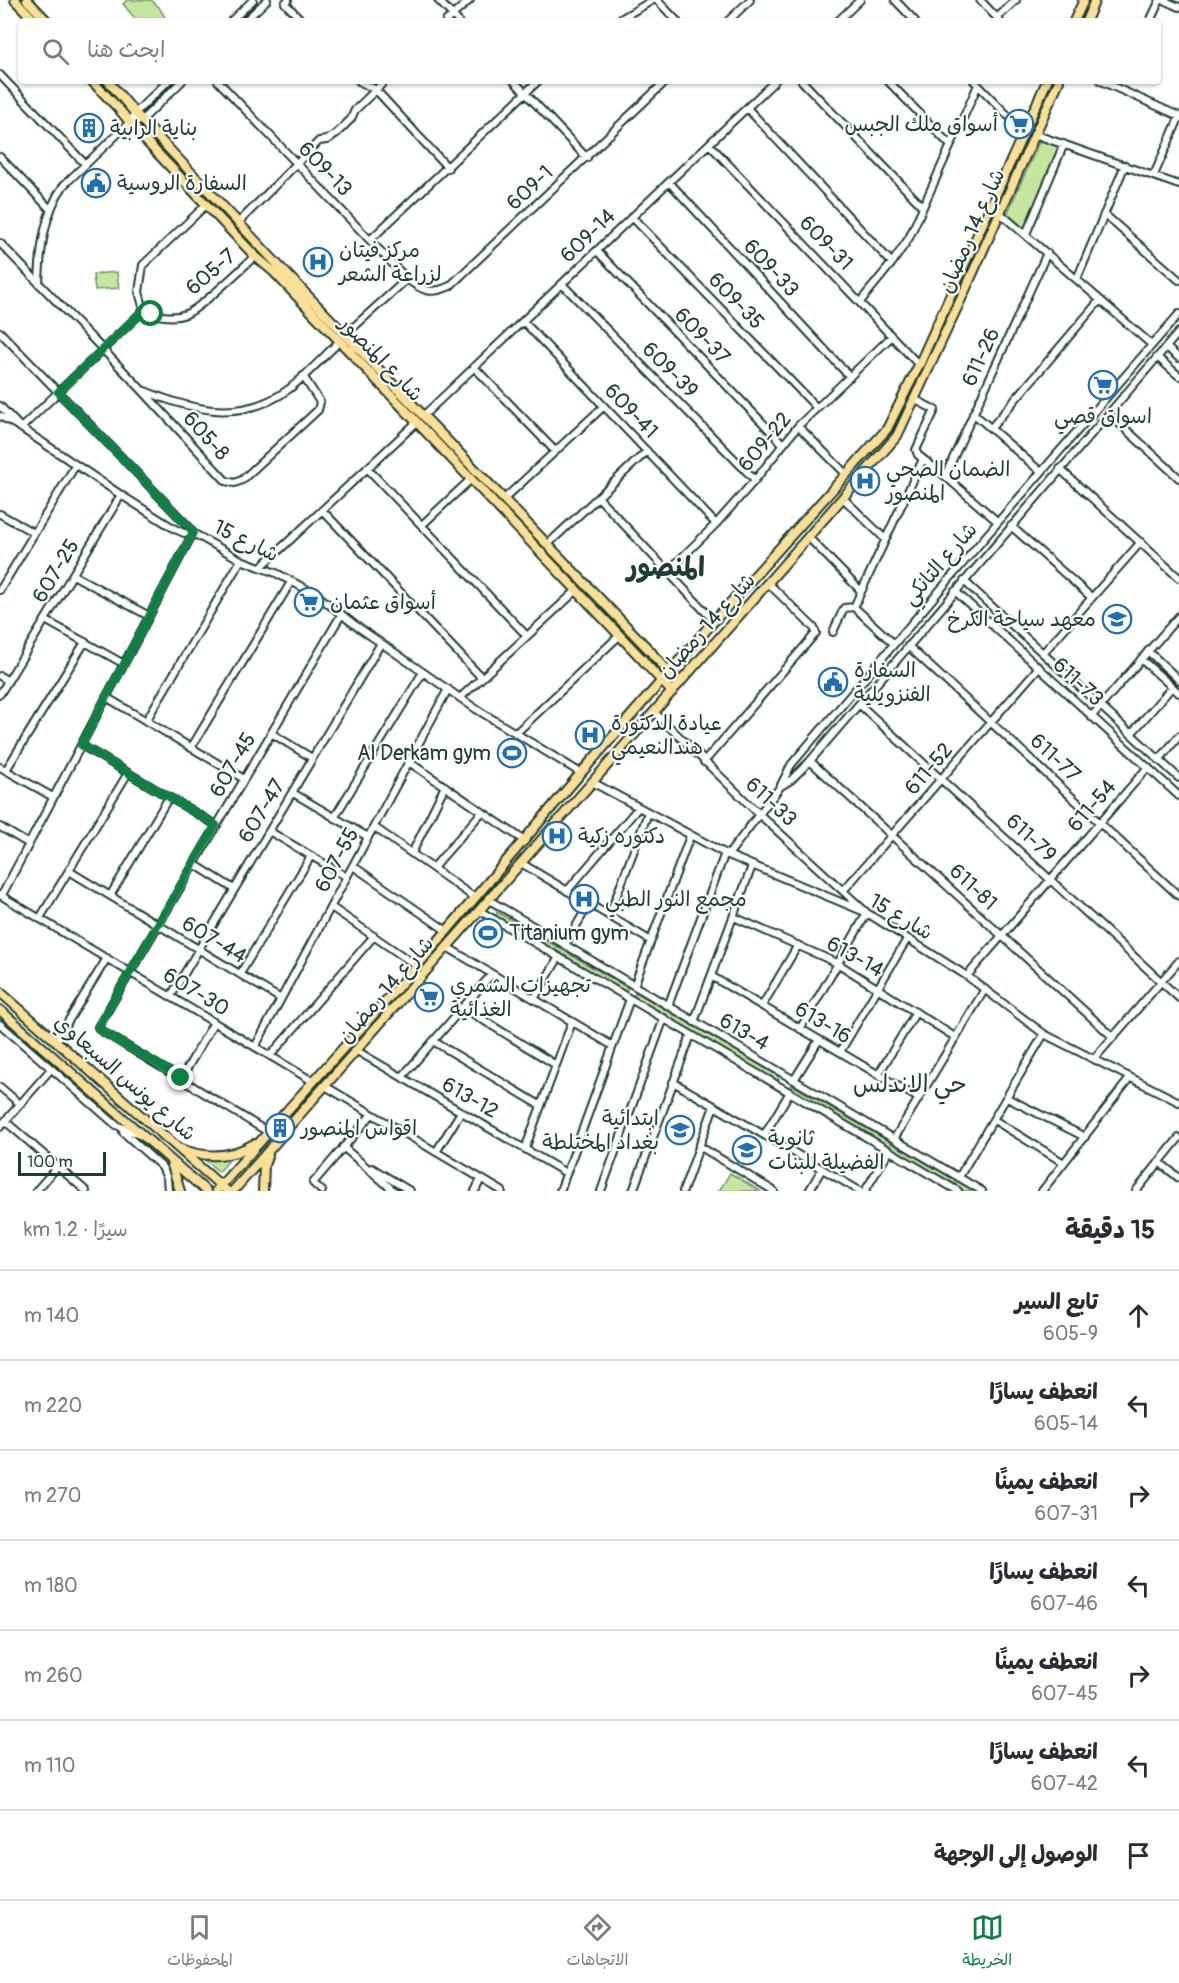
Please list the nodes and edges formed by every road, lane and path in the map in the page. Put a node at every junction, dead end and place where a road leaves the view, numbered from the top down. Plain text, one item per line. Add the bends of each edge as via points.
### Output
1 (15, 0) edge
2 (27, 0) edge
3 (253, 0) edge
4 (267, 0) edge
5 (288, 0) edge
6 (438, 0) edge
7 (470, 0) edge
8 (655, 0) edge
9 (750, 0) edge
10 (860, 0) edge
11 (895, 0) edge
12 (980, 0) edge
13 (1016, 0) edge
14 (1084, 0) edge
15 (1095, 0) edge
16 (1162, 0) edge
17 (1179, 7) edge
18 (452, 15) junction
19 (32, 18) edge
20 (44, 18) edge
21 (234, 18) edge
22 (248, 18) edge
23 (299, 18) edge
24 (449, 18) edge
25 (455, 18) edge
26 (622, 18) edge
27 (674, 18) edge
28 (731, 18) edge
29 (841, 18) edge
30 (912, 18) edge
31 (998, 18) edge
32 (1000, 18) edge
33 (1075, 18) edge
34 (1087, 18) edge
35 (1152, 18) edge
36 (0, 75) edge
37 (95, 84) edge
38 (111, 84) edge
39 (165, 84) edge
40 (179, 84) edge
41 (221, 84) edge
42 (365, 84) edge
43 (382, 84) edge
44 (517, 84) edge
45 (535, 84) edge
46 (663, 84) edge
47 (772, 84) edge
48 (805, 84) edge
49 (891, 84) edge
50 (976, 84) edge
51 (977, 84) edge
52 (1046, 84) edge
53 (1058, 84) edge
54 (1108, 84) edge
55 (1122, 84) edge
56 (1120, 89) junction
57 (376, 90) junction
58 (525, 93) junction
59 (747, 108) junction
60 (135, 113) junction
61 (1179, 117) edge
62 (142, 120) junction
63 (129, 123) junction
64 (1024, 132) junction
65 (1034, 134) junction
66 (709, 144) junction
67 (1065, 144) junction
68 (950, 145) junction
69 (0, 157) edge
70 (586, 158) junction
71 (85, 164) junction
72 (297, 164) junction
73 (1125, 165) junction
74 (448, 168) junction
75 (1154, 175) junction
76 (669, 182) junction
77 (1179, 185) edge
78 (206, 205) junction
79 (923, 207) junction
80 (50, 209) junction
81 (1000, 213) junction
82 (1104, 214) junction
83 (632, 217) junction
84 (239, 222) junction
85 (1026, 234) junction
86 (370, 240) junction
87 (0, 243) edge
88 (597, 251) junction
89 (1047, 253) junction
90 (255, 256) junction
91 (892, 263) junction
92 (407, 279) junction
93 (1077, 279) junction
94 (1179, 280) edge
95 (39, 284) junction
96 (562, 284) junction
97 (1100, 300) junction
98 (860, 302) junction
99 (144, 310) junction
100 (1179, 314) edge
101 (523, 321) junction
102 (1172, 322) junction
103 (1179, 330) edge
104 (0, 332) edge
105 (346, 334) junction
106 (891, 337) junction
107 (340, 341) junction
108 (1152, 345) junction
109 (1166, 347) junction
110 (103, 350) junction
111 (1157, 357) junction
112 (1179, 358) edge
113 (919, 365) junction
114 (474, 367) junction
115 (303, 376) junction
116 (1179, 376) edge
117 (850, 377) junction
118 (141, 389) junction
119 (58, 392) junction
120 (914, 399) junction
121 (0, 406) edge
122 (604, 406) junction
123 (816, 407) junction
124 (973, 413) junction
125 (1109, 414) junction
126 (0, 416) edge
127 (423, 416) junction
128 (417, 422) junction
129 (798, 426) junction
130 (21, 428) junction
131 (991, 428) junction
132 (1076, 434) junction
133 (1084, 441) junction
134 (783, 444) junction
135 (555, 451) junction
136 (646, 451) junction
137 (923, 459) junction
138 (75, 466) junction
139 (368, 468) junction
140 (1060, 469) junction
141 (1041, 472) junction
142 (847, 475) junction
143 (945, 476) junction
144 (1179, 478) edge
145 (471, 479) junction
146 (755, 480) junction
147 (121, 495) junction
148 (598, 497) junction
149 (843, 498) junction
150 (504, 499) junction
151 (322, 510) junction
152 (0, 514) edge
153 (998, 522) junction
154 (716, 524) junction
155 (422, 525) junction
156 (1011, 526) junction
157 (34, 533) junction
158 (193, 533) junction
159 (809, 538) junction
160 (885, 539) junction
161 (1141, 542) junction
162 (547, 545) junction
163 (241, 560) junction
164 (261, 567) junction
165 (668, 571) junction
166 (73, 574) junction
167 (1179, 578) edge
168 (964, 581) junction
169 (291, 582) junction
170 (769, 584) junction
171 (0, 590) edge
172 (577, 590) junction
173 (861, 591) junction
174 (955, 591) junction
175 (1091, 597) junction
176 (854, 607) junction
177 (341, 615) junction
178 (149, 616) junction
179 (1179, 616) edge
180 (45, 620) junction
181 (714, 621) junction
182 (833, 632) dead end
183 (620, 635) junction
184 (527, 636) junction
185 (85, 642) junction
186 (381, 643) junction
187 (893, 644) junction
188 (908, 646) junction
189 (1148, 651) junction
190 (1043, 653) junction
191 (1141, 659) junction
192 (124, 664) junction
193 (1039, 667) junction
194 (423, 672) junction
195 (670, 672) junction
196 (0, 676) edge
197 (482, 678) junction
198 (1179, 680) edge
199 (8, 681) junction
200 (661, 681) junction
201 (680, 683) junction
202 (1172, 687) junction
203 (448, 689) junction
204 (672, 692) junction
205 (1179, 693) edge
206 (0, 694) edge
207 (461, 697) junction
208 (106, 698) junction
209 (859, 704) junction
210 (1101, 706) junction
211 (654, 712) junction
212 (836, 712) junction
213 (1091, 717) junction
214 (845, 720) junction
215 (146, 721) junction
216 (991, 722) junction
217 (517, 732) junction
218 (271, 733) junction
219 (1131, 734) junction
220 (1179, 736) edge
221 (81, 745) junction
222 (191, 748) junction
223 (312, 758) junction
224 (1159, 760) junction
225 (810, 761) junction
226 (409, 762) junction
227 (704, 762) junction
228 (1148, 767) junction
229 (3, 769) edge
230 (582, 772) junction
231 (128, 773) junction
232 (1179, 778) edge
233 (244, 779) junction
234 (942, 779) junction
235 (592, 782) junction
236 (445, 786) junction
237 (780, 787) junction
238 (293, 793) junction
239 (1179, 796) edge
240 (53, 797) junction
241 (169, 797) junction
242 (638, 808) junction
243 (482, 812) junction
244 (648, 813) junction
245 (759, 814) junction
246 (334, 818) junction
247 (1100, 822) junction
248 (216, 825) junction
249 (0, 827) edge
250 (374, 827) junction
251 (269, 831) junction
252 (893, 835) junction
253 (690, 836) junction
254 (368, 837) junction
255 (525, 841) junction
256 (29, 844) junction
257 (412, 853) junction
258 (726, 854) junction
259 (311, 856) junction
260 (521, 863) junction
261 (194, 864) junction
262 (353, 866) junction
263 (752, 866) junction
264 (433, 868) junction
265 (69, 871) junction
266 (346, 877) junction
267 (1050, 879) junction
268 (234, 889) junction
269 (567, 891) junction
270 (843, 891) junction
271 (1, 895) edge
272 (110, 896) junction
273 (1179, 896) edge
274 (475, 898) junction
275 (489, 900) junction
276 (589, 904) junction
277 (331, 907) junction
278 (480, 911) junction
279 (867, 913) junction
280 (609, 916) junction
281 (734, 916) junction
282 (40, 918) junction
283 (158, 925) junction
284 (447, 931) junction
285 (374, 936) junction
286 (1000, 936) junction
287 (907, 939) junction
288 (651, 941) junction
289 (565, 945) junction
290 (798, 945) junction
291 (447, 947) junction
292 (199, 950) junction
293 (559, 957) junction
294 (107, 958) junction
295 (1179, 961) edge
296 (837, 963) junction
297 (417, 966) junction
298 (130, 972) junction
299 (240, 974) junction
300 (492, 974) junction
301 (711, 976) junction
302 (966, 976) junction
303 (1161, 981) junction
304 (634, 986) junction
305 (878, 988) junction
306 (985, 989) junction
307 (0, 992) edge
308 (171, 996) junction
309 (1179, 998) edge
310 (281, 999) junction
311 (534, 999) junction
312 (630, 999) junction
313 (668, 1006) junction
314 (762, 1006) junction
315 (462, 1007) junction
316 (0, 1010) edge
317 (916, 1012) junction
318 (663, 1018) junction
319 (214, 1022) junction
320 (572, 1022) junction
321 (694, 1022) junction
322 (0, 1024) edge
323 (800, 1029) junction
324 (1044, 1034) junction
325 (690, 1035) junction
326 (955, 1036) junction
327 (1113, 1037) junction
328 (819, 1040) junction
329 (57, 1041) junction
330 (433, 1041) junction
331 (613, 1046) junction
332 (255, 1047) junction
333 (357, 1051) junction
334 (840, 1052) junction
335 (270, 1056) junction
336 (1094, 1059) junction
337 (556, 1065) junction
338 (51, 1068) junction
339 (878, 1075) junction
340 (402, 1077) junction
341 (181, 1078) junction
342 (1130, 1078) junction
343 (792, 1079) junction
344 (314, 1082) junction
345 (673, 1082) junction
346 (0, 1086) edge
347 (325, 1086) junction
348 (783, 1088) junction
349 (790, 1092) junction
350 (918, 1098) junction
351 (1007, 1098) junction
352 (1179, 1102) edge
353 (20, 1104) junction
354 (540, 1105) junction
355 (714, 1106) junction
356 (461, 1112) junction
357 (372, 1114) junction
358 (5, 1120) junction
359 (994, 1120) junction
360 (116, 1125) junction
361 (0, 1127) edge
362 (268, 1132) junction
363 (764, 1135) junction
364 (1084, 1137) junction
365 (1179, 1138) edge
366 (148, 1139) junction
367 (894, 1139) junction
368 (260, 1141) junction
369 (699, 1146) junction
370 (178, 1148) junction
371 (343, 1148) junction
372 (270, 1149) junction
373 (525, 1149) junction
374 (889, 1151) junction
375 (436, 1152) junction
376 (169, 1158) junction
377 (358, 1160) junction
378 (1159, 1162) junction
379 (1064, 1163) junction
380 (58, 1166) junction
381 (822, 1169) junction
382 (566, 1173) junction
383 (959, 1178) junction
384 (1179, 1178) edge
385 (481, 1179) junction
386 (221, 1189) edge
387 (955, 1190) edge
388 (36, 1191) edge
389 (86, 1191) edge
390 (168, 1191) edge
391 (180, 1191) edge
392 (206, 1191) edge
393 (234, 1191) edge
394 (263, 1191) edge
395 (322, 1191) edge
396 (394, 1191) edge
397 (410, 1191) edge
398 (474, 1191) edge
399 (502, 1191) edge
400 (560, 1191) edge
401 (601, 1191) edge
402 (633, 1191) edge
403 (683, 1191) edge
404 (774, 1191) edge
405 (809, 1191) edge
406 (860, 1191) edge
407 (865, 1191) edge
408 (982, 1191) edge
409 (1042, 1191) edge
410 (1136, 1191) edge

1 - 19 main road
2 - 20 main road
3 - 21 street
4 - 22 street
5 - 23 street via 285,3
6 - 18 street
7 - 18 street
8 - 26 street
8 - 27 street
9 - 28 street
10 - 29 street
11 - 30 street
12 - 31 street
13 - 32 street
14 - 33 main road
15 - 34 main road
16 - 17 street
16 - 35 street
18 - 24 street
18 - 25 street
36 - 71 street
37 - 63 main road, شارع المنصور
38 - 60 main road, شارع المنصور
39 - 60 street
40 - 62 street
41 - 72 street, 609-13
42 - 57 street
43 - 57 street
44 - 58 street
45 - 58 street
46 - 70 street, 609-1
47 - 59 street, 609-14
48 - 79 street
49 - 68 street
50 - 68 street
51 - 64 street
52 - 64 main road, شارع 14 رمضان
53 - 65 main road, شارع 14 رمضان
54 - 56 street
55 - 56 street
56 - 61 street
57 - 72 street via 337,133 319,141
57 - 74 street
58 - 70 street
58 - 74 street
59 - 66 street, 609-14
59 - 91 street
60 - 62 main road, شارع المنصور
60 - 63 street
61 - 75 street
62 - 63 street
62 - 84 main road, شارع المنصور
63 - 71 street
63 - 78 main road, شارع المنصور
64 - 113 main road, شارع 14 رمضان
65 - 67 street
65 - 81 main road, شارع 14 رمضان
66 - 76 street, 609-14
66 - 98 street, 609-31
67 - 73 street
67 - 85 street
68 - 79 street
69 - 80 street
70 - 92 street, 609-1 via 450,286 431,291 420,289
71 - 80 street via 64,185
72 - 84 street
72 - 86 street, 609-13
73 - 75 street
73 - 82 street
74 - 86 street
75 - 77 street
76 - 83 street, 609-14
76 - 117 street, 609-33
78 - 90 main road, شارع المنصور
78 - 99 street via 143,266 140,292
79 - 91 street
80 - 95 street
81 - 85 street
81 - 120 main road, شارع 14 رمضان
82 - 93 street
82 - 94 street
83 - 88 street, 609-14
83 - 123 street, 609-35
84 - 105 main road, شارع المنصور
85 - 89 street
86 - 92 street, 609-13
87 - 95 street, 605-8
88 - 96 street, 609-14
88 - 134 street, 609-37
89 - 93 street
89 - 124 street, 611-26
90 - 99 street, 605-7 via 189,312 170,316
90 - 107 main road, شارع المنصور
91 - 98 street
92 - 105 street
93 - 97 street
95 - 110 street, 605-8
96 - 101 street, 609-14
96 - 146 street, 609-39
97 - 108 street
97 - 131 street
98 - 106 street, 609-31
99 - 110 street
100 - 102 street, شارع التانكي
101 - 114 street, 609-14
101 - 122 street, 609-41
102 - 103 street
102 - 108 street, شارع التانكي
103 - 109 street, شارع التانكي
104 - 119 street
105 - 127 main road, شارع المنصور
106 - 113 street, 609-31
106 - 117 street, 609-22
107 - 115 street
107 - 128 main road, شارع المنصور
108 - 132 street, شارع التانكي
109 - 111 street, شارع التانكي
109 - 112 street
110 - 118 street, 605-8
110 - 119 street
111 - 116 street
111 - 125 street, شارع التانكي
113 - 142 main road, شارع 14 رمضان via 887,429
114 - 127 street, 609-14
114 - 135 street
115 - 118 street via 263,402 220,411 166,400
115 - 118 street, 605-8 via 320,407 235,483 220,476
117 - 123 street, 609-22
119 - 130 street
119 - 158 street
120 - 137 street via 935,410 916,450
120 - 149 main road, شارع 14 رمضان via 897,436
121 - 130 street
122 - 135 street
122 - 136 street, 609-41
123 - 129 street, 609-22
124 - 131 street
124 - 143 street, 611-26
125 - 133 street, شارع التانكي
125 - 144 street
126 - 130 street, شارع 15
127 - 150 main road, شارع المنصور
128 - 139 street
128 - 145 main road, شارع المنصور
129 - 134 street, 609-22
129 - 142 street
130 - 138 street, شارع 15
131 - 141 street
132 - 133 street
132 - 141 street, شارع التانكي
133 - 140 street, شارع التانكي
134 - 146 street, 609-22
135 - 150 street
136 - 148 street
136 - 154 street, 609-41
137 - 143 street
137 - 160 street
138 - 147 street, شارع 15
138 - 157 street
139 - 151 street
139 - 155 street
140 - 156 street, شارع التانكي
140 - 161 street
141 - 153 street, شارع التانكي
142 - 181 main road, شارع 14 رمضان
143 - 153 street
145 - 155 street
145 - 172 main road, شارع المنصور
146 - 154 street, 609-22
147 - 158 street, شارع 15 via 174,529
147 - 166 street, 607-25
148 - 162 street
148 - 165 street
149 - 159 main road, شارع 14 رمضان
149 - 160 street
150 - 162 main road, شارع المنصور
151 - 164 street
151 - 197 street
152 - 157 street
153 - 187 street, شارع التانكي
154 - 165 street, 609-22
155 - 184 street
156 - 168 street, شارع التانكي
156 - 175 street
157 - 171 street
158 - 163 street, شارع 15
158 - 178 street
159 - 170 main road, شارع 14 رمضان
159 - 173 street
160 - 173 street
161 - 167 street
161 - 175 street
162 - 195 main road, شارع المنصور
163 - 164 street, شارع 15
163 - 215 street
164 - 169 street, شارع 15
165 - 181 street
166 - 178 street
166 - 180 street, 607-25
168 - 174 street, شارع التانكي
168 - 190 street, 611-73
169 - 177 street, شارع 15 via 317,595
169 - 222 street
170 - 201 main road, شارع 14 رمضان
170 - 227 street via 816,633
172 - 183 main road, شارع المنصور
172 - 184 street
173 - 176 street
174 - 188 street, شارع التانكي
174 - 193 street, 611-73
175 - 190 street
176 - 182 street via 844,608
176 - 187 street
177 - 186 street, شارع 15
177 - 218 street, 607-45
178 - 192 street
179 - 189 street
180 - 185 street
180 - 199 street, 607-25
181 - 195 main road, شارع 14 رمضان
183 - 200 main road, شارع المنصور
183 - 217 street
184 - 197 street
185 - 192 street
185 - 229 street
186 - 194 street, شارع 15
186 - 223 street, 607-47
187 - 212 street, شارع التانكي
188 - 209 street, شارع التانكي
188 - 216 street, 611-77
189 - 191 street
189 - 198 street
190 - 210 street, 611-73
191 - 202 street
191 - 210 street
192 - 208 street
193 - 213 street, 611-73
193 - 216 street, 611-52
194 - 203 street, شارع 15
194 - 246 street
195 - 200 main road, شارع 14 رمضان
195 - 201 main road, شارع المنصور
196 - 199 street
197 - 207 street
199 - 206 street, 607-25
200 - 204 main road, شارع المنصور
200 - 230 main road, شارع 14 رمضان
201 - 204 main road, شارع 14 رمضان
202 - 205 street
202 - 219 street
203 - 207 street, شارع 15
203 - 226 street, 607-55
204 - 211 main road, شارع 14 رمضان
207 - 217 street, شارع 15
208 - 215 street
208 - 221 street
209 - 214 street, شارع التانكي
209 - 234 street, 611-79
210 - 213 street
210 - 219 street, 611-73
211 - 227 street, 611-33
211 - 235 main road, شارع 14 رمضان
212 - 214 street
212 - 237 street, شارع التانكي via 791,765
213 - 228 street, 611-73
214 - 225 street, شارع التانكي
215 - 222 street
216 - 234 street, 611-52
216 - 247 street, 611-77
217 - 230 street, شارع 15
218 - 223 street
218 - 233 street, 607-45
219 - 224 street, 611-73
220 - 224 street
221 - 231 street
221 - 240 street
222 - 233 street
223 - 238 street, 607-47
224 - 232 street, 611-73
225 - 237 street, شارع التانكي
225 - 252 street, 611-81
226 - 236 street
226 - 250 street, 607-55
227 - 245 street, 611-33
228 - 239 street, 611-73
228 - 247 street, 611-54
229 - 240 street
230 - 255 main road, شارع 14 رمضان
231 - 241 street
231 - 265 street
233 - 248 street, 607-45
234 - 252 street, 611-52
234 - 267 street, 611-79
235 - 242 street, شارع 15
235 - 260 main road, شارع 14 رمضان
236 - 243 street
236 - 257 street
237 - 245 street, شارع التانكي
238 - 246 street
238 - 251 street, 607-47
240 - 256 street
241 - 248 street
241 - 272 street
242 - 244 street, شارع 15
242 - 269 street
243 - 255 street
243 - 264 street
244 - 253 street, شارع 15
244 - 280 street
245 - 258 street, شارع التانكي
245 - 270 street, 611-33
246 - 254 street
247 - 267 street, 611-54
247 - 273 street, 611-77
248 - 261 street, 607-45
249 - 256 street
250 - 254 street, 607-55
250 - 257 street
251 - 259 street
251 - 268 street, 607-47
252 - 270 street, 611-52
252 - 286 street, 611-81
253 - 258 street, شارع 15
253 - 288 street
254 - 262 street, 607-55
255 - 274 main road, شارع 14 رمضان
256 - 271 street
257 - 264 street
258 - 263 street, شارع 15
258 - 313 street, شارع التانكي
259 - 266 street
259 - 299 street
260 - 269 street
260 - 275 main road, شارع 14 رمضان
261 - 268 street
261 - 283 street, 607-45
262 - 266 street, 607-55
262 - 284 street
263 - 279 street, شارع 15
263 - 281 street
264 - 274 street
265 - 272 street, 607-44
265 - 282 street
266 - 277 street, 607-55
267 - 286 street, 611-54
267 - 303 street, 611-79
268 - 292 street, 607-47
269 - 276 street
270 - 279 street, 611-33
271 - 282 street, 607-30
272 - 283 street, 607-44
274 - 284 main road, شارع 14 رمضان
275 - 278 main road, شارع 14 رمضان
275 - 289 street, 613-4
276 - 280 street
276 - 289 street
277 - 285 street
277 - 310 street, 607-55
278 - 291 main road, شارع 14 رمضان
278 - 293 street, 613-4
279 - 287 street, شارع 15
279 - 296 street
280 - 288 street
281 - 290 street, 613-14
281 - 301 street
282 - 294 street, 607-30
283 - 292 street, 607-44
283 - 298 street, 607-45
284 - 297 main road, شارع 14 رمضان
285 - 297 street
285 - 335 street
286 - 302 street, 611-54
286 - 327 street, 611-81
287 - 302 street, شارع 15
287 - 305 street
288 - 304 street
289 - 304 street, 613-4
290 - 296 street, 613-14
290 - 314 street
291 - 300 street
291 - 333 main road, شارع 14 رمضان
292 - 299 street, 607-44
292 - 308 street, 607-47
293 - 311 street
293 - 312 street, 613-4
294 - 298 street, 607-30
294 - 329 street
295 - 303 street
296 - 305 street, 613-14
296 - 323 street
297 - 344 main road, شارع 14 رمضان
298 - 308 street, 607-30
298 - 341 street, 607-45 via 100,1030
299 - 310 street, 607-44
300 - 311 street
300 - 315 street
301 - 314 street, 613-16
301 - 321 street
302 - 306 street, شارع 15
303 - 309 street, 611-79
303 - 327 street
304 - 313 street, 613-4
305 - 317 street, 613-14
305 - 334 street
306 - 324 street, شارع 15
306 - 326 street
307 - 329 main road, شارع يونس السبعاوي
308 - 319 street, 607-30
310 - 332 street, 607-55
311 - 320 street
312 - 318 street, 613-4
312 - 331 street
313 - 321 street, 613-4
314 - 323 street, 613-16
315 - 330 street
315 - 337 street
316 - 366 main road, شارع يونس السبعاوي
317 - 326 street, 613-14
317 - 339 street
318 - 325 street, 613-4
318 - 401 street
319 - 332 street, 607-30
319 - 341 street
320 - 331 street
320 - 337 street
321 - 343 street, 613-4
322 - 338 street
323 - 328 street, 613-16
324 - 336 street, شارع 15
324 - 351 street
325 - 345 street
325 - 348 street, 613-4
326 - 350 street
327 - 336 street
328 - 334 street, 613-16
328 - 343 street
329 - 370 main road, شارع يونس السبعاوي
330 - 340 street
330 - 354 street
331 - 382 street
332 - 335 street, 607-30
333 - 340 street, 613-12
333 - 347 main road, شارع 14 رمضان
334 - 339 street, 613-16
335 - 344 street, 607-30
336 - 342 street, شارع 15
337 - 354 street
338 - 353 street
338 - 360 street
339 - 350 street, 613-16
340 - 356 street, 613-12
341 - 362 street
342 - 352 street, شارع 15
342 - 364 street
343 - 348 street
343 - 367 street, 613-4
344 - 362 main road, شارع 14 رمضان
345 - 355 street
345 - 402 street
346 - 353 street
347 - 357 street
347 - 372 main road, شارع 14 رمضان
348 - 349 street, 613-4
349 - 363 street
349 - 374 street, 613-4
350 - 367 street
351 - 359 street
351 - 364 street
353 - 358 street
354 - 373 street
355 - 363 street
355 - 369 street
356 - 373 street, 613-12
356 - 375 street
357 - 371 street
357 - 375 street
358 - 361 street
358 - 380 street
359 - 379 street
359 - 383 street
360 - 366 street
360 - 390 street via 162,1167
362 - 368 main road, شارع 14 رمضان
363 - 381 street
364 - 379 street
365 - 378 street
366 - 376 main road, شارع يونس السبعاوي
367 - 383 street, 613-4
368 - 370 main road via 220,1155
368 - 386 main road, شارع 14 رمضان
369 - 403 street
369 - 404 street
370 - 386 main road, شارع يونس السبعاوي
371 - 377 street
371 - 395 street via 313,1182
372 - 393 main road, شارع 14 رمضان
372 - 394 main road via 264,1165
373 - 382 street, 613-12
374 - 387 street, 613-4
374 - 407 street
375 - 385 street
376 - 391 main road
376 - 392 main road, شارع يونس السبعاوي
377 - 396 street
377 - 397 street
378 - 384 street
378 - 410 street
379 - 409 street
380 - 388 street
380 - 389 street
381 - 405 street
381 - 406 street
382 - 400 street
383 - 408 street, 613-4
385 - 398 street
385 - 399 street

